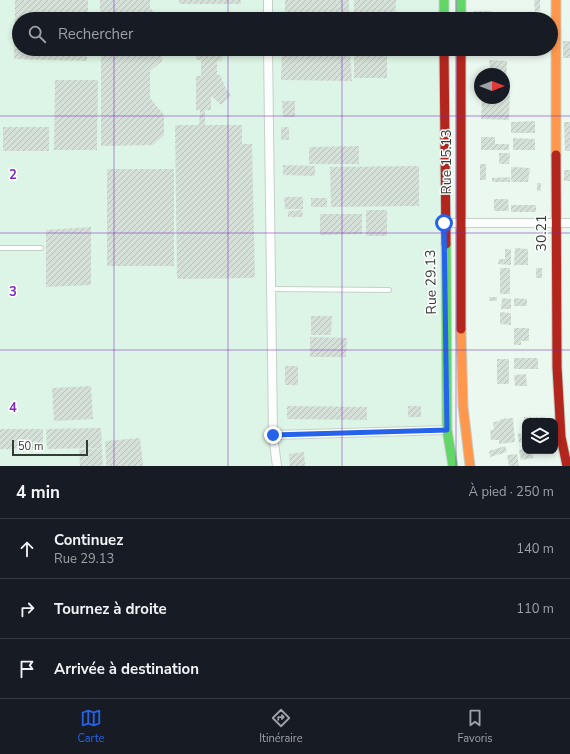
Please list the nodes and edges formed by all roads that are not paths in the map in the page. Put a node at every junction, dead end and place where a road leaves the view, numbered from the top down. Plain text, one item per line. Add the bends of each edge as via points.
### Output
1 (268, 0) edge
2 (444, 0) edge
3 (461, 0) edge
4 (556, 0) edge
5 (268, 12) edge
6 (444, 12) edge
7 (461, 12) edge
8 (556, 12) edge
9 (268, 56) edge
10 (444, 56) edge
11 (461, 56) edge
12 (556, 56) edge
13 (444, 223) junction
14 (555, 223) junction
15 (570, 223) edge
16 (459, 224) junction
17 (0, 248) edge
18 (41, 248) dead end
19 (272, 289) junction
20 (389, 290) dead end
21 (447, 430) junction
22 (273, 435) junction
23 (277, 466) edge
24 (453, 466) edge
25 (470, 466) edge
26 (567, 466) edge

1 - 5 street
2 - 6 main road
3 - 7 main road
4 - 8 main road, 30.21 / 30.21
9 - 19 street
10 - 13 main road, Rue 29.13
11 - 16 main road, Rue 15.13
12 - 14 main road, 30.21 / 30.21
13 - 16 street
13 - 21 main road, Rue 29.13
14 - 15 street
14 - 16 street
14 - 26 main road, 30.21 / 30.21 via 557,366 561,437
16 - 25 main road, Rue 15.13 via 462,400
17 - 18 lane
19 - 20 lane
19 - 22 street
21 - 22 street
21 - 24 main road, Rue 29.13
22 - 23 street

